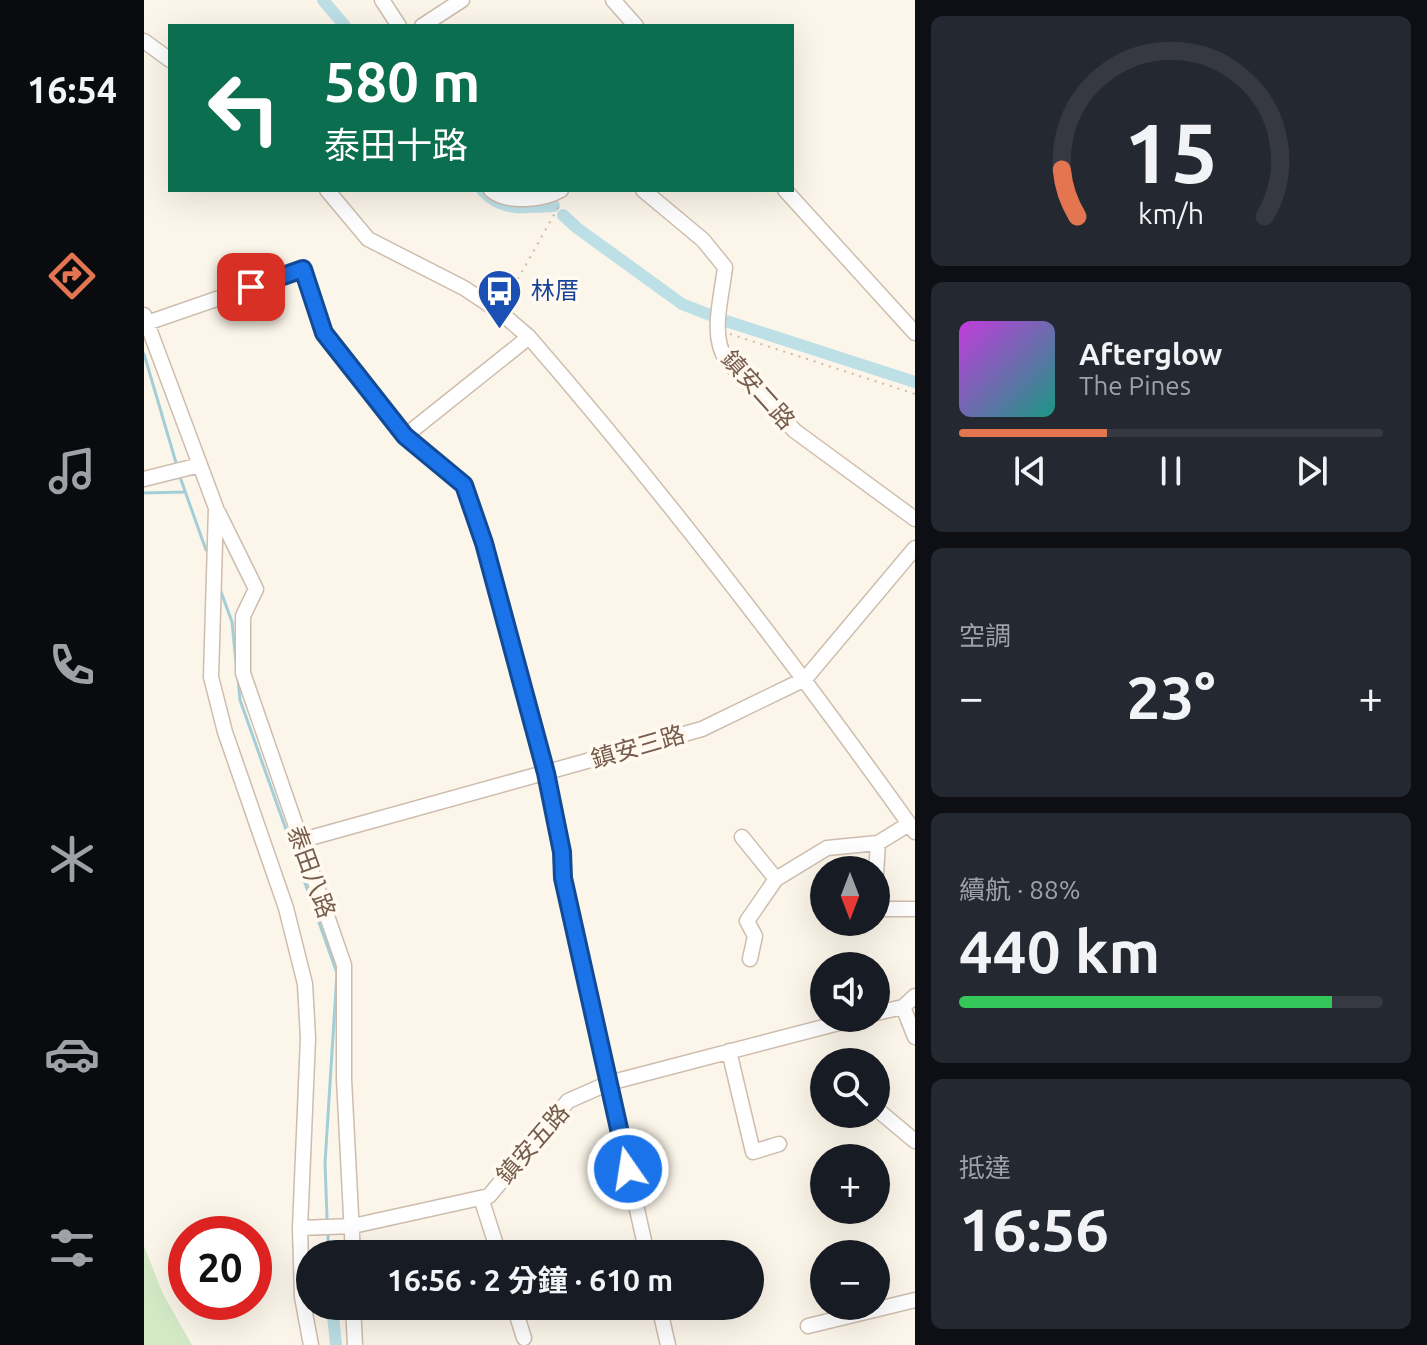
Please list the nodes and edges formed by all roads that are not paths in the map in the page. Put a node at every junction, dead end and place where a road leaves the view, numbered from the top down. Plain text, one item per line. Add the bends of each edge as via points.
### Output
1 (382, 0) edge
2 (462, 0) edge
3 (613, 0) edge
4 (398, 24) edge
5 (425, 24) edge
6 (634, 24) edge
7 (144, 41) edge
8 (168, 59) edge
9 (329, 192) edge
10 (493, 192) edge
11 (645, 192) edge
12 (787, 192) edge
13 (561, 197) edge
14 (145, 319) edge
15 (915, 333) edge
16 (529, 337) junction
17 (405, 436) junction
18 (200, 465) junction
19 (144, 479) edge
20 (216, 508) junction
21 (915, 519) edge
22 (915, 548) edge
23 (805, 679) junction
24 (546, 773) junction
25 (912, 828) edge
26 (742, 837) dead end
27 (299, 841) junction
28 (878, 843) junction
29 (877, 856) edge
30 (776, 879) junction
31 (890, 909) edge
32 (915, 909) edge
33 (750, 959) dead end
34 (915, 996) edge
35 (903, 1007) junction
36 (890, 1010) edge
37 (810, 1030) edge
38 (915, 1037) edge
39 (729, 1051) junction
40 (609, 1083) junction
41 (890, 1119) edge
42 (912, 1134) edge
43 (779, 1144) dead end
44 (481, 1198) junction
45 (353, 1226) junction
46 (300, 1228) junction
47 (353, 1240) edge
48 (494, 1240) edge
49 (644, 1240) edge
50 (915, 1300) edge
51 (354, 1320) edge
52 (518, 1320) edge
53 (662, 1320) edge
54 (808, 1326) dead end
55 (524, 1338) dead end
56 (311, 1345) edge
57 (355, 1345) edge
58 (668, 1345) edge

1 - 4 street
2 - 5 street
3 - 6 street
7 - 8 street
9 - 16 street via 368,239 464,288
10 - 13 street via 522,199
11 - 21 street, 鎮安二路 via 703,240 725,267 717,330 727,361 795,431
12 - 15 street
14 - 17 street via 303,269 324,333
14 - 18 street
16 - 17 street
16 - 23 street
17 - 24 street via 464,485
18 - 19 street
18 - 20 street
20 - 27 street, 泰田八路 via 256,589 243,616 243,673
20 - 46 street via 211,677 286,908 305,984 308,1038
22 - 23 street, 鎮安三路
23 - 24 street, 鎮安三路 via 702,729
23 - 25 street
24 - 27 street, 鎮安三路
24 - 40 street via 563,878
25 - 28 street
26 - 30 street
27 - 45 street, 泰田八路 via 344,965
28 - 29 street
28 - 30 street via 827,848
30 - 33 street via 747,921 755,936
31 - 32 street
34 - 35 street
35 - 36 street
35 - 38 street
37 - 39 street, 鎮安五路
39 - 40 street, 鎮安五路
39 - 43 street via 753,1152
40 - 44 street, 鎮安五路 via 568,1101 489,1196
40 - 49 street
41 - 42 street
44 - 45 street, 鎮安五路
44 - 48 street
45 - 46 street, 鎮安五路
45 - 47 street, 泰田八路
46 - 56 street via 302,1297
50 - 54 street
51 - 57 street
52 - 55 street
53 - 58 street

